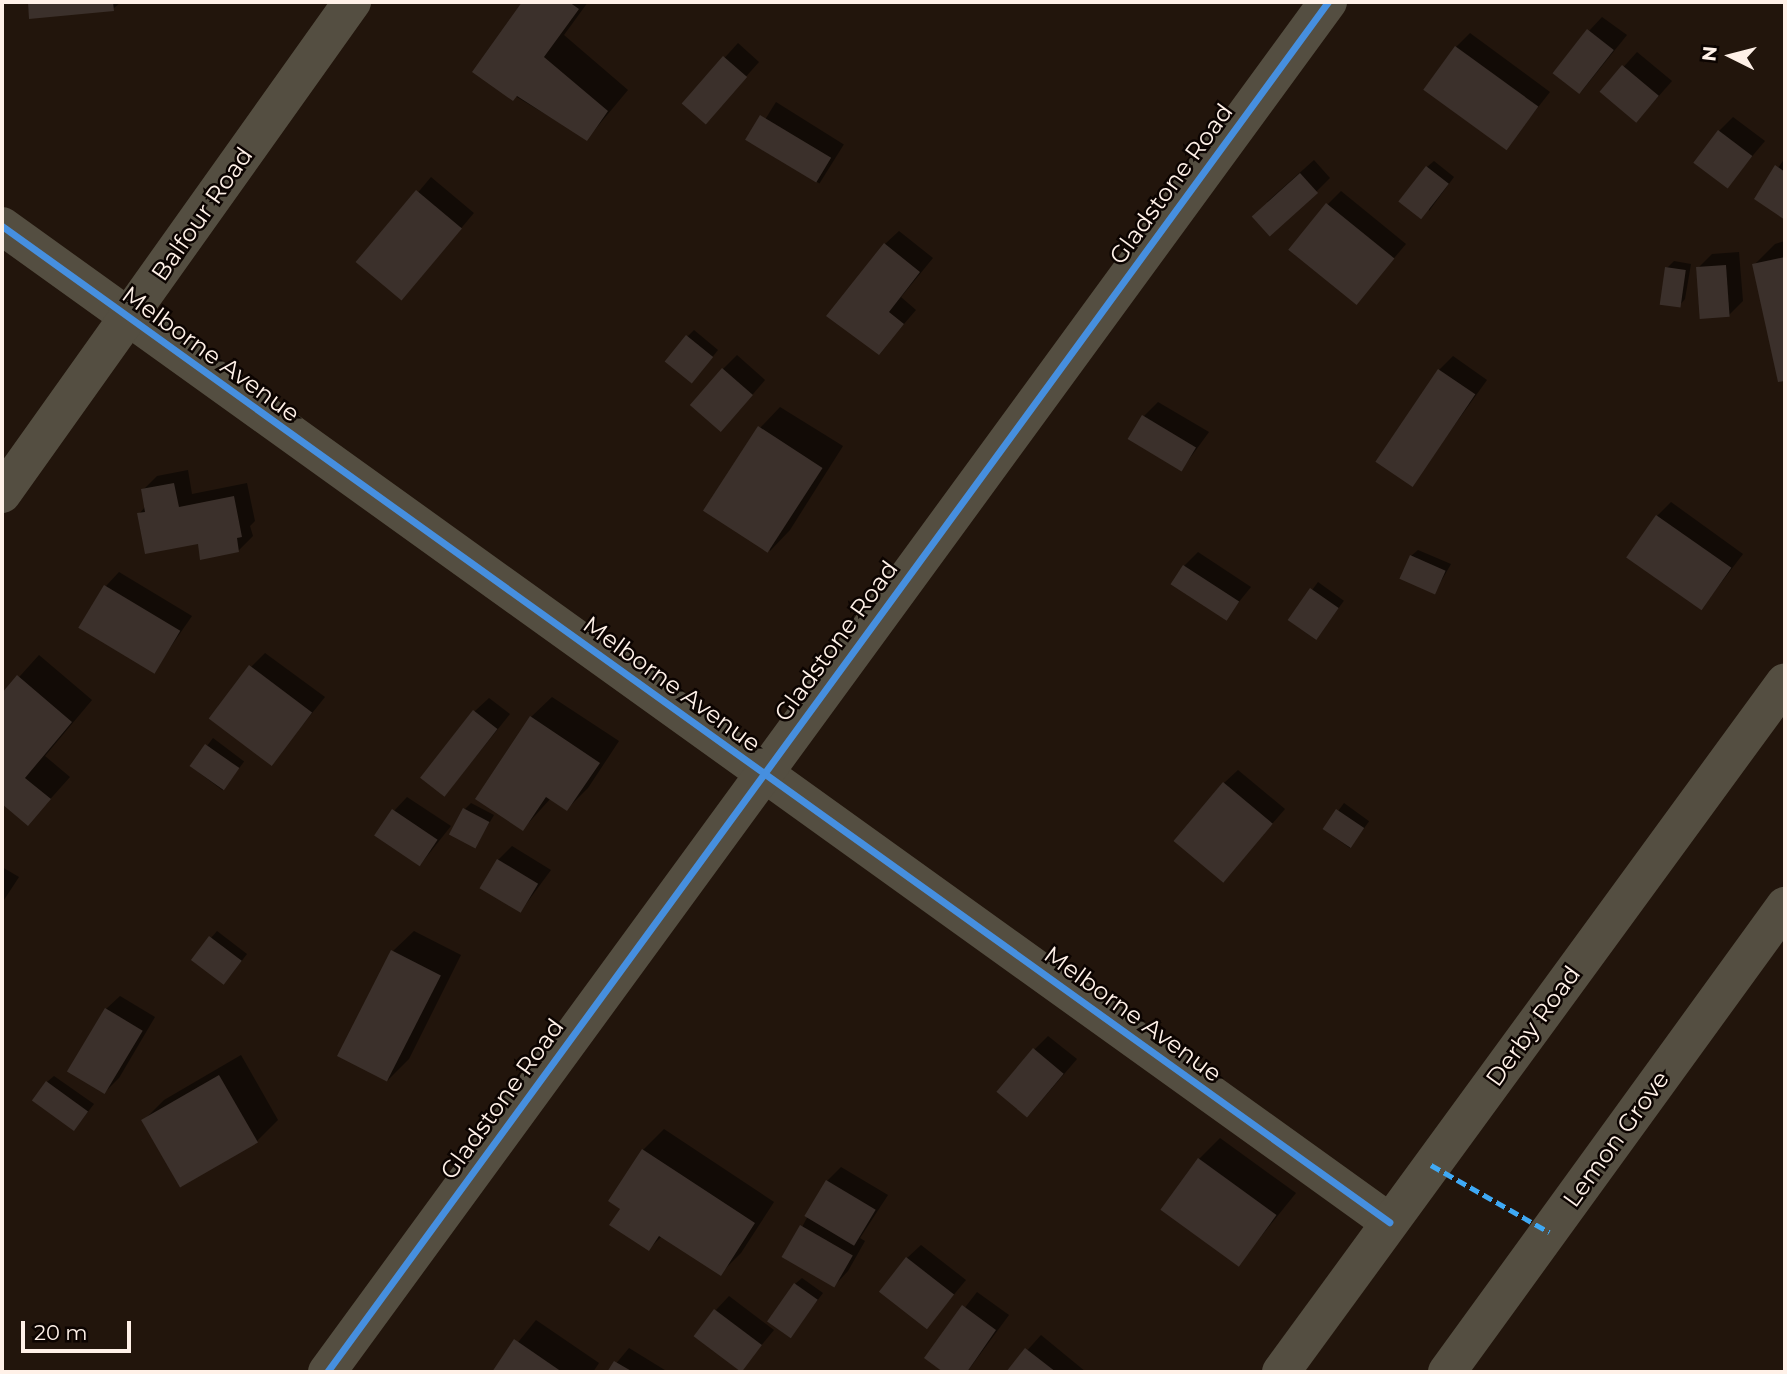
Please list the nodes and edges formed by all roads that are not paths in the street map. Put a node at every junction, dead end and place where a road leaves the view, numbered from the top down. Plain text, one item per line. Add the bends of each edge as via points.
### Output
1 (352, 2) edge
2 (1328, 2) edge
3 (2, 226) edge
4 (128, 319) junction
5 (2, 494) edge
6 (1785, 682) edge
7 (763, 772) junction
8 (1785, 906) edge
9 (1389, 1222) junction
10 (327, 1372) edge
11 (1281, 1372) edge
12 (1447, 1372) edge

1 - 4 street, Balfour Road
2 - 7 street, Gladstone Road
3 - 4 street, Melborne Avenue
4 - 5 street, Balfour Road
4 - 7 street, Melborne Avenue
6 - 9 street, Derby Road
7 - 9 street, Melborne Avenue
7 - 10 street, Gladstone Road
8 - 12 street, Lemon Grove
9 - 11 street, Derby Road

